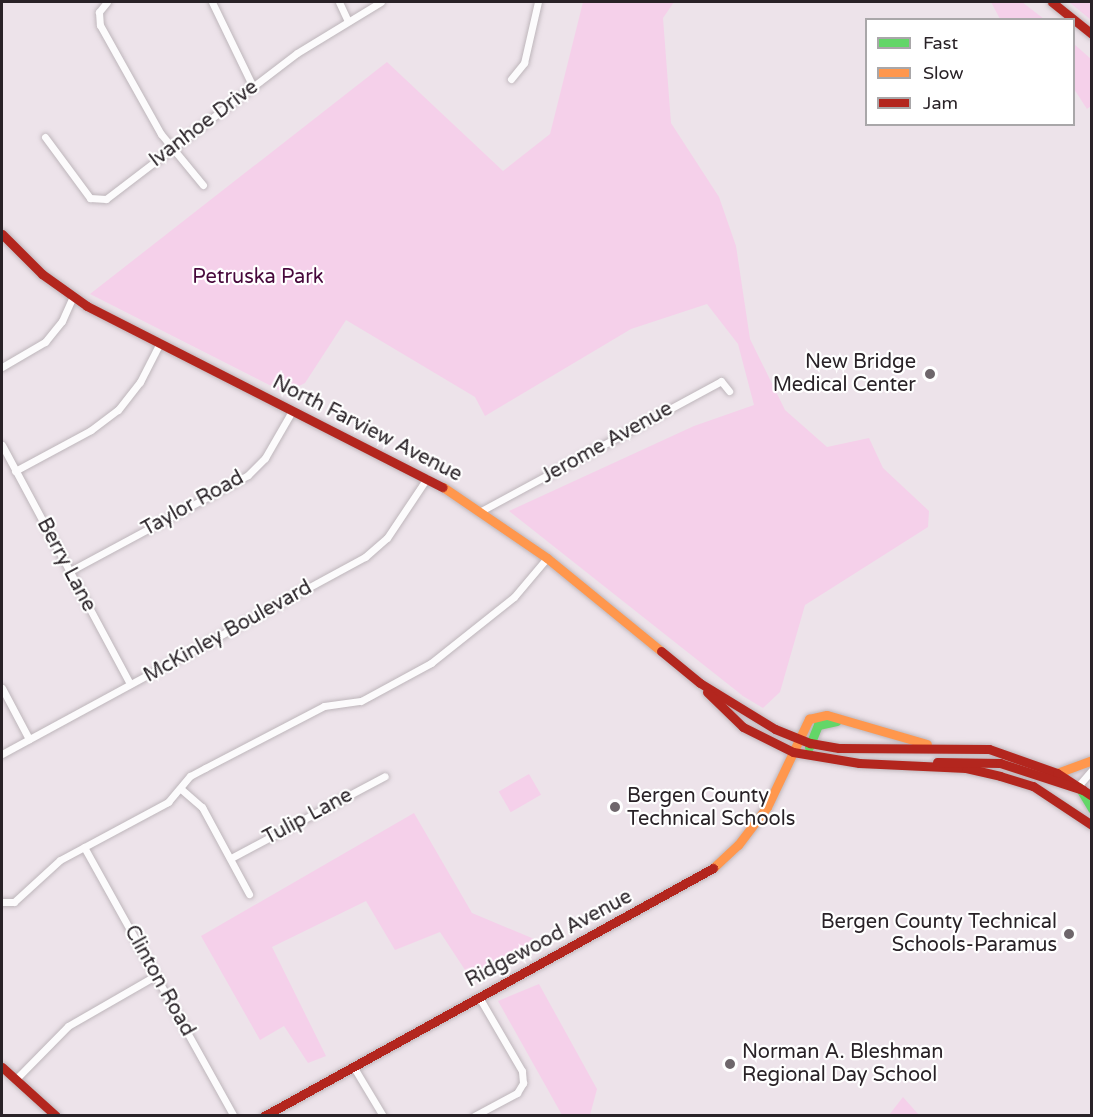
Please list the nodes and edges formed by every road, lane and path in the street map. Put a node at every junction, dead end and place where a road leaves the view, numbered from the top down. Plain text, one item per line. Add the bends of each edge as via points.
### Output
1 (107, 2) edge
2 (212, 2) edge
3 (339, 2) edge
4 (381, 2) edge
5 (538, 2) edge
6 (1052, 2) edge
7 (1072, 18) edge
8 (1075, 20) edge
9 (348, 21) junction
10 (1092, 34) edge
11 (511, 80) dead end
12 (253, 87) junction
13 (45, 136) dead end
14 (172, 149) junction
15 (203, 185) dead end
16 (2, 236) edge
17 (73, 296) junction
18 (160, 343) junction
19 (2, 367) edge
20 (729, 391) dead end
21 (292, 411) junction
22 (2, 445) edge
23 (15, 471) junction
24 (427, 478) junction
25 (482, 511) junction
26 (547, 558) junction
27 (70, 572) junction
28 (700, 683) junction
29 (130, 684) junction
30 (2, 688) edge
31 (842, 720) junction
32 (29, 739) junction
33 (797, 739) junction
34 (810, 743) junction
35 (942, 746) junction
36 (794, 752) junction
37 (2, 754) edge
38 (808, 756) junction
39 (1092, 760) edge
40 (919, 766) junction
41 (1092, 770) edge
42 (1057, 773) junction
43 (385, 776) dead end
44 (181, 789) junction
45 (1085, 789) edge
46 (1092, 809) edge
47 (1092, 825) edge
48 (84, 847) junction
49 (231, 858) junction
50 (249, 894) dead end
51 (2, 902) edge
52 (155, 976) junction
53 (479, 997) junction
54 (353, 1066) junction
55 (2, 1067) edge
56 (16, 1079) junction
57 (56, 1116) edge
58 (234, 1116) edge
59 (264, 1116) edge
60 (382, 1116) edge
61 (474, 1116) edge

1 - 14 street via 99,12 100,25
2 - 12 street
3 - 9 street
4 - 9 street, Ivanhoe Drive
5 - 11 street via 525,63
6 - 7 main road
8 - 10 main road
9 - 12 street, Ivanhoe Drive
12 - 14 street, Ivanhoe Drive
13 - 14 street, Ivanhoe Drive via 94,200 106,199
14 - 15 street
16 - 17 main road, North Farview Avenue via 42,274
17 - 18 main road, North Farview Avenue
17 - 19 street via 62,321 45,342
18 - 21 main road, North Farview Avenue
18 - 23 street via 140,382 118,410 92,430
20 - 25 street, Jerome Avenue via 721,381
21 - 24 main road, North Farview Avenue
21 - 27 street, Taylor Road via 266,458 248,475
22 - 23 street, Berry Lane
23 - 27 street, Berry Lane
24 - 25 main road, North Farview Avenue
24 - 29 street, McKinley Boulevard via 387,538 365,557
25 - 26 main road, North Farview Avenue
26 - 28 main road, North Farview Avenue
26 - 44 street via 514,597 431,663 361,701 324,706 303,716 190,776
27 - 29 street, Berry Lane
28 - 33 main road, North Farview Avenue via 757,720
28 - 36 main road, North Farview Avenue via 744,727
29 - 32 street, McKinley Boulevard
30 - 32 street
31 - 33 main road via 816,715
31 - 34 main road via 818,725
31 - 35 main road via 902,740
32 - 37 street, McKinley Boulevard
33 - 34 main road, North Farview Avenue
33 - 36 main road, Ridgewood Avenue
34 - 35 main road, North Farview Avenue via 889,751
34 - 38 main road
35 - 42 main road, North Farview Avenue via 989,749
36 - 38 main road, North Farview Avenue
36 - 53 main road, Ridgewood Avenue via 754,826 715,867
38 - 40 main road, North Farview Avenue
39 - 42 main road
40 - 45 main road via 952,760 1000,763
40 - 47 main road, North Farview Avenue via 966,768 1034,786
41 - 45 street
42 - 45 main road, North Farview Avenue
43 - 49 street, Tulip Lane
44 - 48 street via 159,807
44 - 49 street via 201,807
45 - 46 main road
48 - 51 street via 60,860 14,902
48 - 52 street, Clinton Road
49 - 50 street
52 - 56 street via 68,1026
52 - 58 street, Clinton Road
53 - 54 main road, Ridgewood Avenue
53 - 61 street via 522,1071 523,1083 518,1092
54 - 59 main road, Ridgewood Avenue
54 - 60 street
55 - 56 main road
56 - 57 main road

